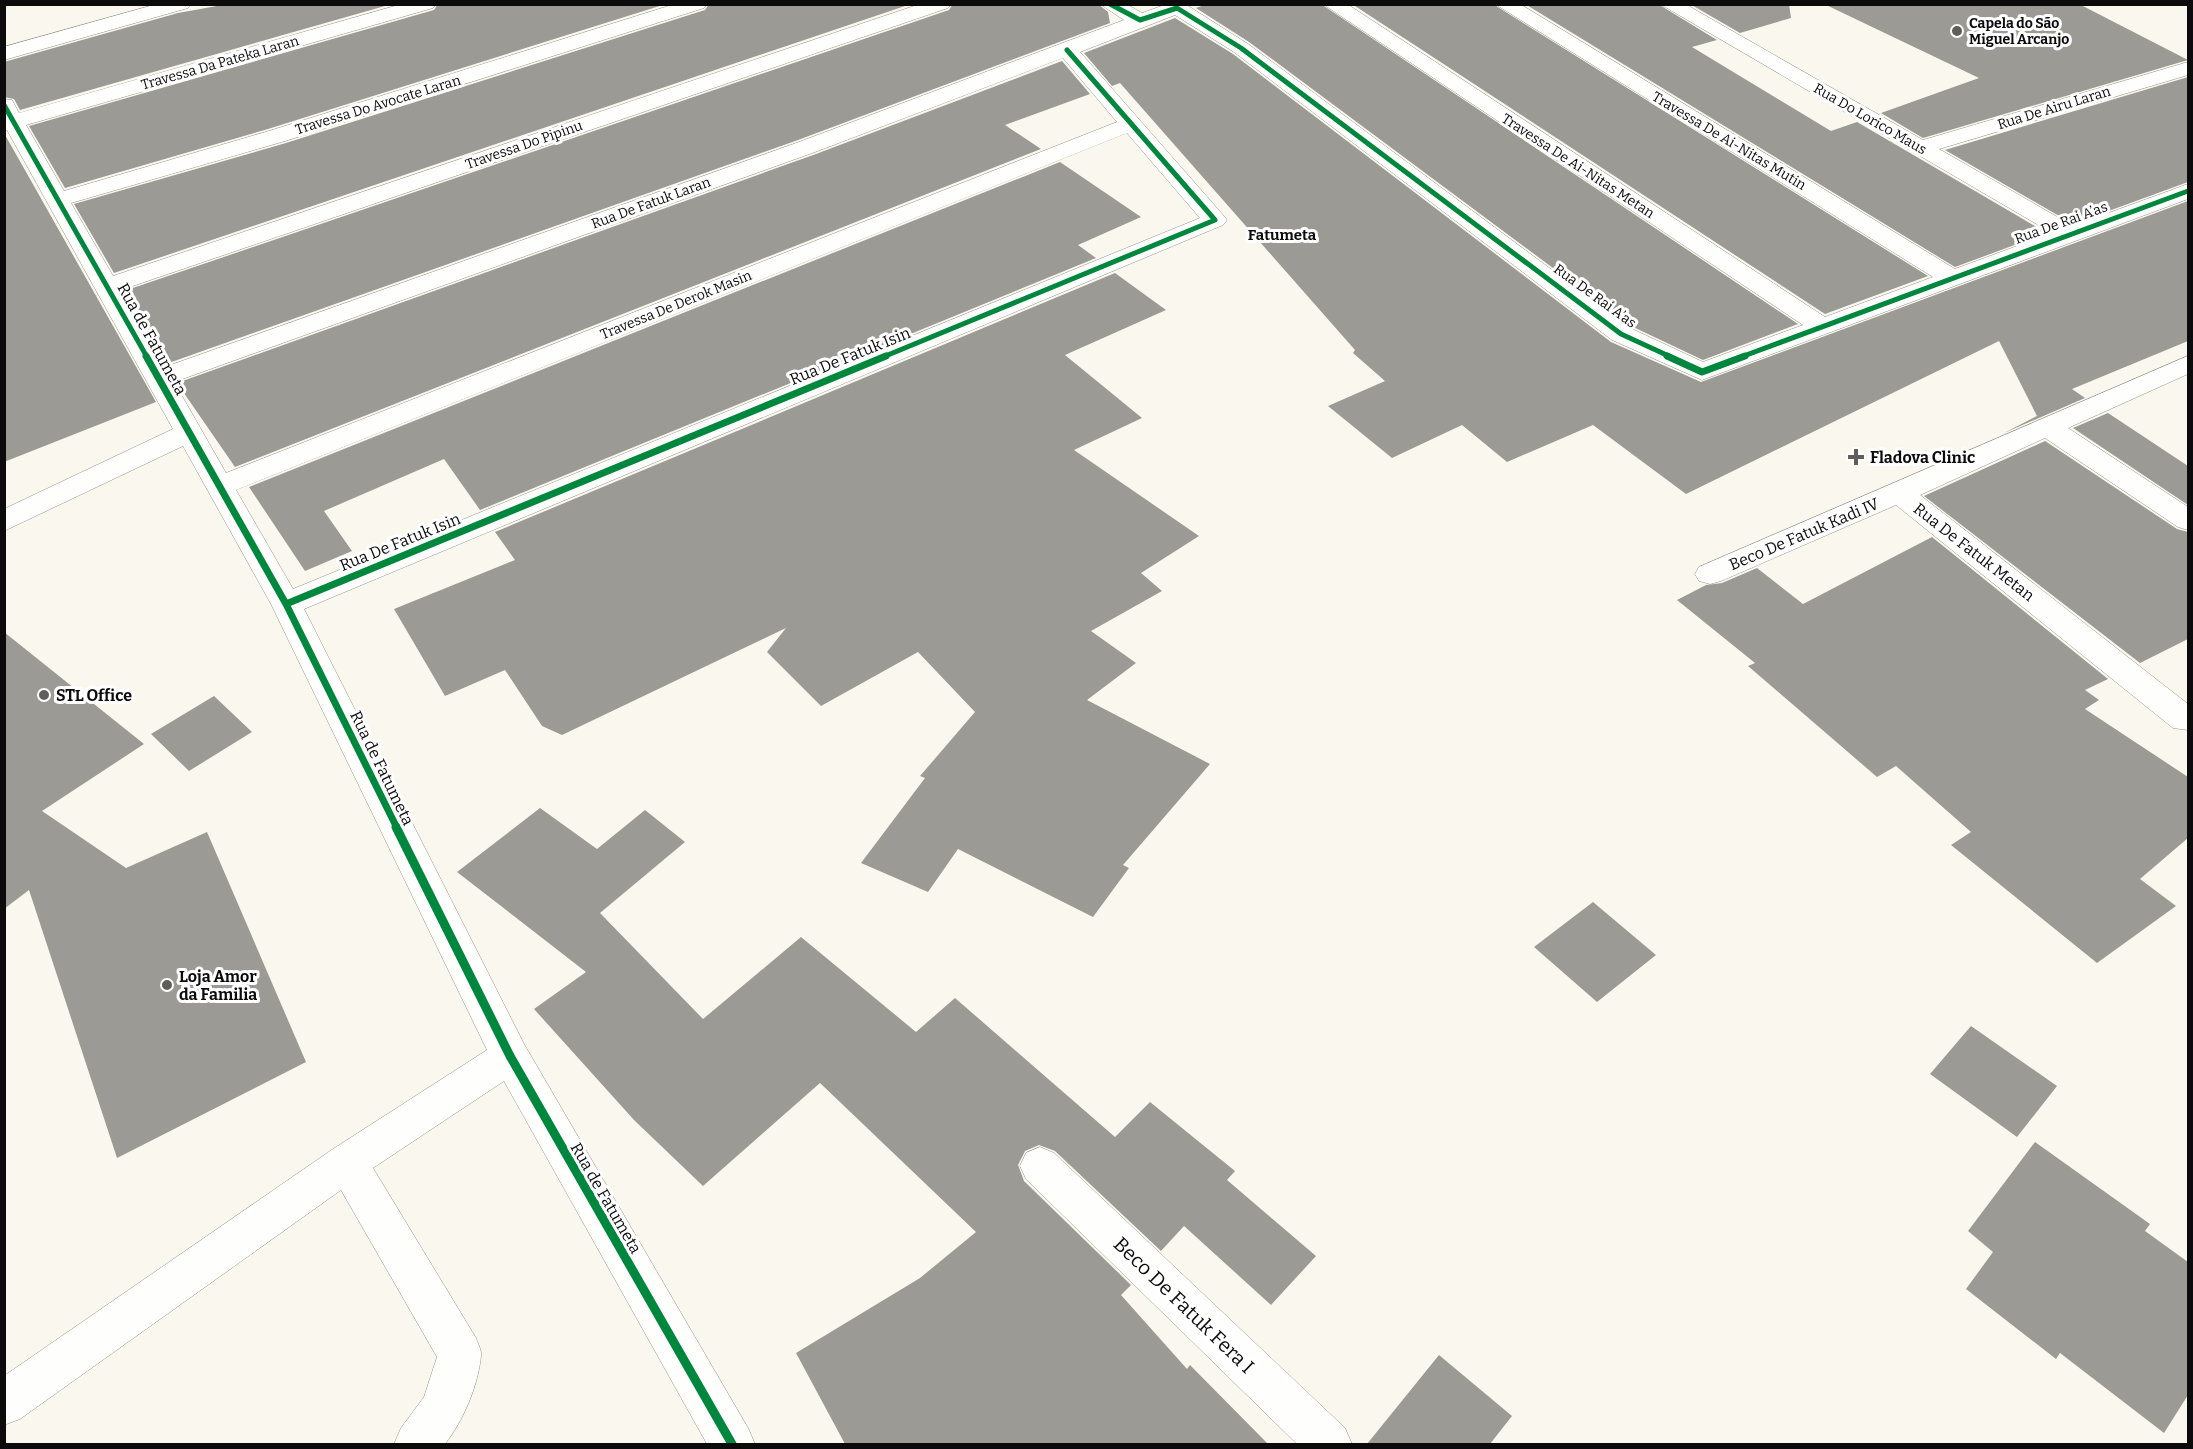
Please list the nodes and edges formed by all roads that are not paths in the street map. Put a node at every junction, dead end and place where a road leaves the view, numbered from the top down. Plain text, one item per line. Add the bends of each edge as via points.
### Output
1 (181, 4) edge
2 (426, 4) edge
3 (697, 4) edge
4 (941, 4) edge
5 (1110, 4) edge
6 (1333, 4) edge
7 (1505, 4) edge
8 (1707, 4) edge
9 (1183, 6) edge
10 (1676, 8) edge
11 (1140, 20) junction
12 (1067, 50) junction
13 (4, 54) edge
14 (2188, 68) edge
15 (8, 117) edge
16 (1131, 124) junction
17 (1920, 148) junction
18 (2188, 191) edge
19 (58, 200) junction
20 (2070, 234) junction
21 (1952, 278) junction
22 (107, 286) junction
23 (1823, 327) junction
24 (2188, 364) edge
25 (159, 378) junction
26 (2047, 427) junction
27 (189, 432) junction
28 (220, 486) junction
29 (1899, 493) junction
30 (2188, 520) edge
31 (4, 521) edge
32 (1710, 574) dead end
33 (286, 604) junction
34 (2185, 719) dead end
35 (510, 1056) junction
36 (347, 1162) junction
37 (1040, 1166) dead end
38 (4, 1404) edge
39 (417, 1444) edge
40 (732, 1444) edge
41 (1329, 1444) edge

1 - 13 street
2 - 15 street, Travessa Da Pateka Laran
3 - 19 street, Travessa Do Avocate Laran via 277,136
4 - 22 street, Travessa Do Pipinu
5 - 11 street
6 - 23 street, Travessa De Ai-Nitas Metan
7 - 21 street, Travessa De Ai-Nitas Mutin
8 - 10 street
9 - 11 street, Rua De Rai A’as
9 - 23 street, Rua De Rai A’as via 1621,334 1702,372
10 - 17 street, Rua Do Lorico Maus
11 - 12 street, Rua De Fatuk Laran
12 - 16 street, Rua De Fatuk Isin
12 - 25 street, Rua De Fatuk Laran
14 - 17 street, Rua De Airu Laran
15 - 19 street, Rua de Fatumeta
16 - 28 street, Travessa De Derok Masin
16 - 33 street, Rua De Fatuk Isin via 1215,220
17 - 20 street, Rua Do Lorico Maus
18 - 20 street, Rua De Rai A’as
19 - 22 street, Rua de Fatumeta
20 - 21 street, Rua De Rai A’as
21 - 23 street, Rua De Rai A’as
22 - 25 street, Rua de Fatumeta
24 - 26 street, Rua De Fatuk Metan
25 - 27 street, Rua de Fatumeta
26 - 29 street, Rua De Fatuk Metan
26 - 30 street
27 - 28 street, Rua de Fatumeta
27 - 31 street
28 - 33 street, Rua de Fatumeta
29 - 32 street, Beco De Fatuk Kadi IV
29 - 34 street, Rua De Fatuk Metan
33 - 35 street, Rua de Fatumeta
35 - 36 street
35 - 40 street, Rua de Fatumeta
36 - 38 street
36 - 39 street via 460,1354 443,1410
37 - 41 street, Beco De Fatuk Fera I

